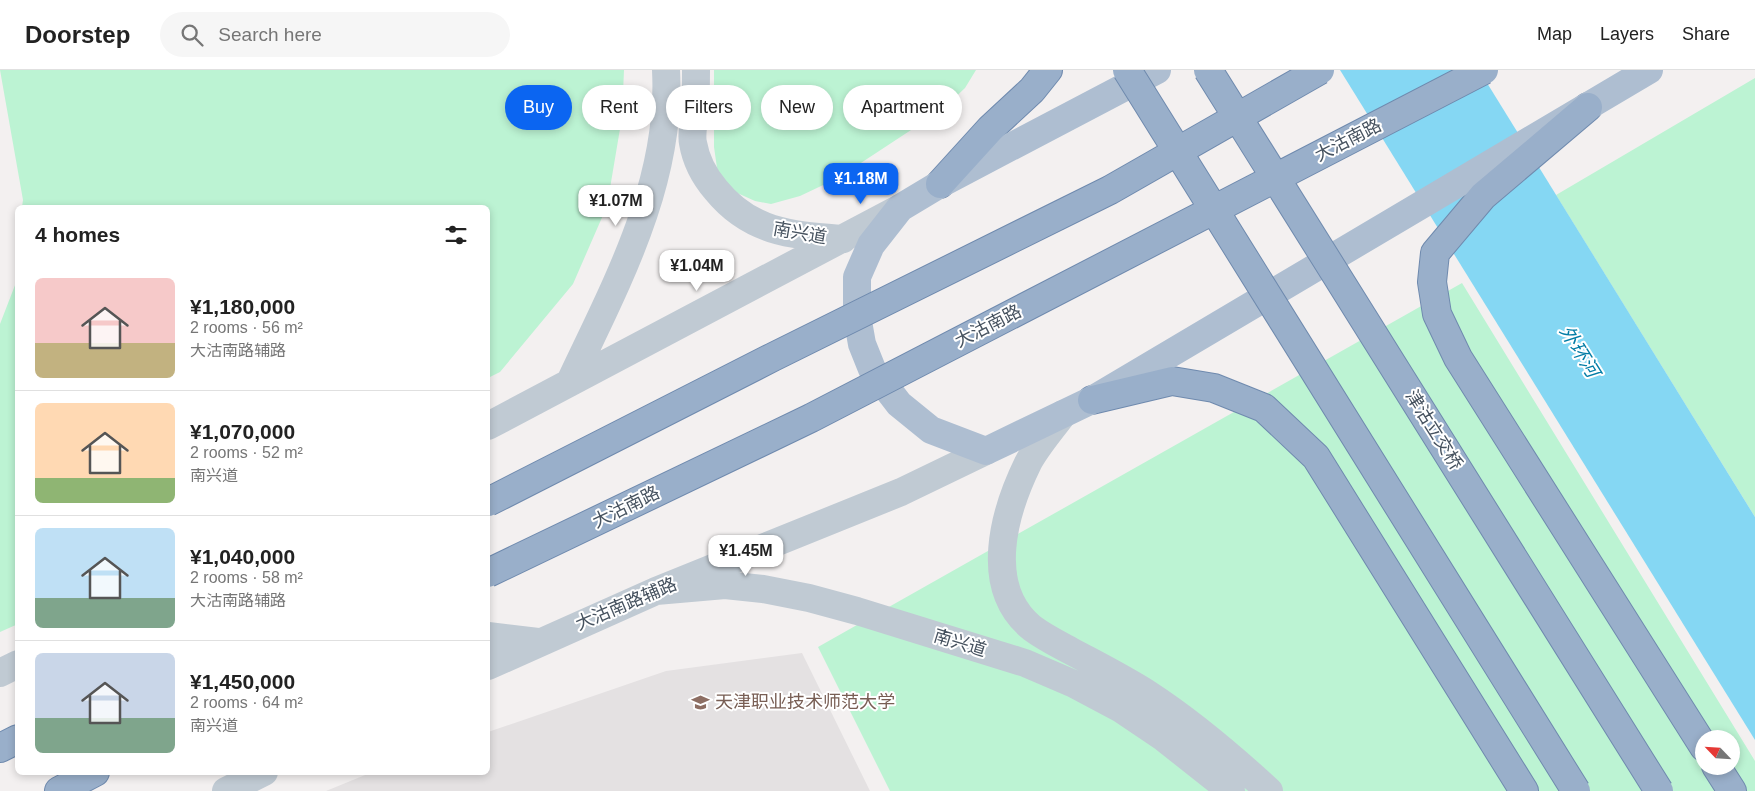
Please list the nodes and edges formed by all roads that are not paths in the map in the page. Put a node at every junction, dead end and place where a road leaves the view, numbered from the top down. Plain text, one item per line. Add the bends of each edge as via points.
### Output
1 (666, 70) edge
2 (696, 70) edge
3 (1048, 70) edge
4 (1127, 70) edge
5 (1157, 70) edge
6 (1208, 70) edge
7 (1320, 70) edge
8 (1484, 70) edge
9 (1650, 70) edge
10 (1621, 80) edge
11 (1588, 107) junction
12 (940, 184) junction
13 (900, 208) junction
14 (843, 239) junction
15 (570, 382) junction
16 (1092, 400) junction
17 (1063, 414) junction
18 (490, 425) edge
19 (986, 451) junction
20 (490, 501) edge
21 (490, 572) edge
22 (656, 591) junction
23 (490, 636) edge
24 (539, 642) junction
25 (490, 665) edge
26 (15, 666) edge
27 (0, 673) edge
28 (1695, 733) edge
29 (15, 740) edge
30 (0, 748) edge
31 (89, 775) edge
32 (258, 775) edge
33 (1722, 775) edge
34 (59, 791) edge
35 (226, 791) edge
36 (1231, 791) edge
37 (1269, 791) edge
38 (1524, 791) edge
39 (1576, 791) edge
40 (1660, 791) edge
41 (1732, 791) edge

1 - 15 street via 662,151 647,207 623,269
2 - 14 street, 南兴道 via 692,140 705,177 721,196 733,208 767,228 794,235
3 - 12 highway
4 - 39 highway, bridge
5 - 12 main road
6 - 40 highway, 津沽立交桥, bridge
7 - 20 highway, bridge via 1110,190
8 - 21 highway, 大沽南路, bridge via 811,418
9 - 10 main road
10 - 11 main road
11 - 16 main road
11 - 28 highway via 1483,196 1435,252 1432,282 1437,314 1458,358
12 - 13 main road
13 - 14 street
13 - 19 main road via 871,245 857,277 857,316 862,344 872,369 899,404 931,430
14 - 15 street
15 - 18 street
16 - 17 main road
16 - 38 highway via 1172,381 1214,388 1264,408 1316,458
17 - 19 main road
17 - 37 street via 1029,461 1012,501 1001,564 1004,588 1014,608 1031,627 1050,640 1146,693 1180,716
19 - 22 street, 大沽南路辅路 via 900,492
22 - 24 street, 大沽南路辅路
22 - 36 street, 南兴道 via 725,585 800,596 1025,664 1074,684 1121,710 1164,738
23 - 24 street
24 - 25 street, 大沽南路辅路
26 - 27 street
29 - 30 highway
31 - 34 highway
32 - 35 street
33 - 41 highway

